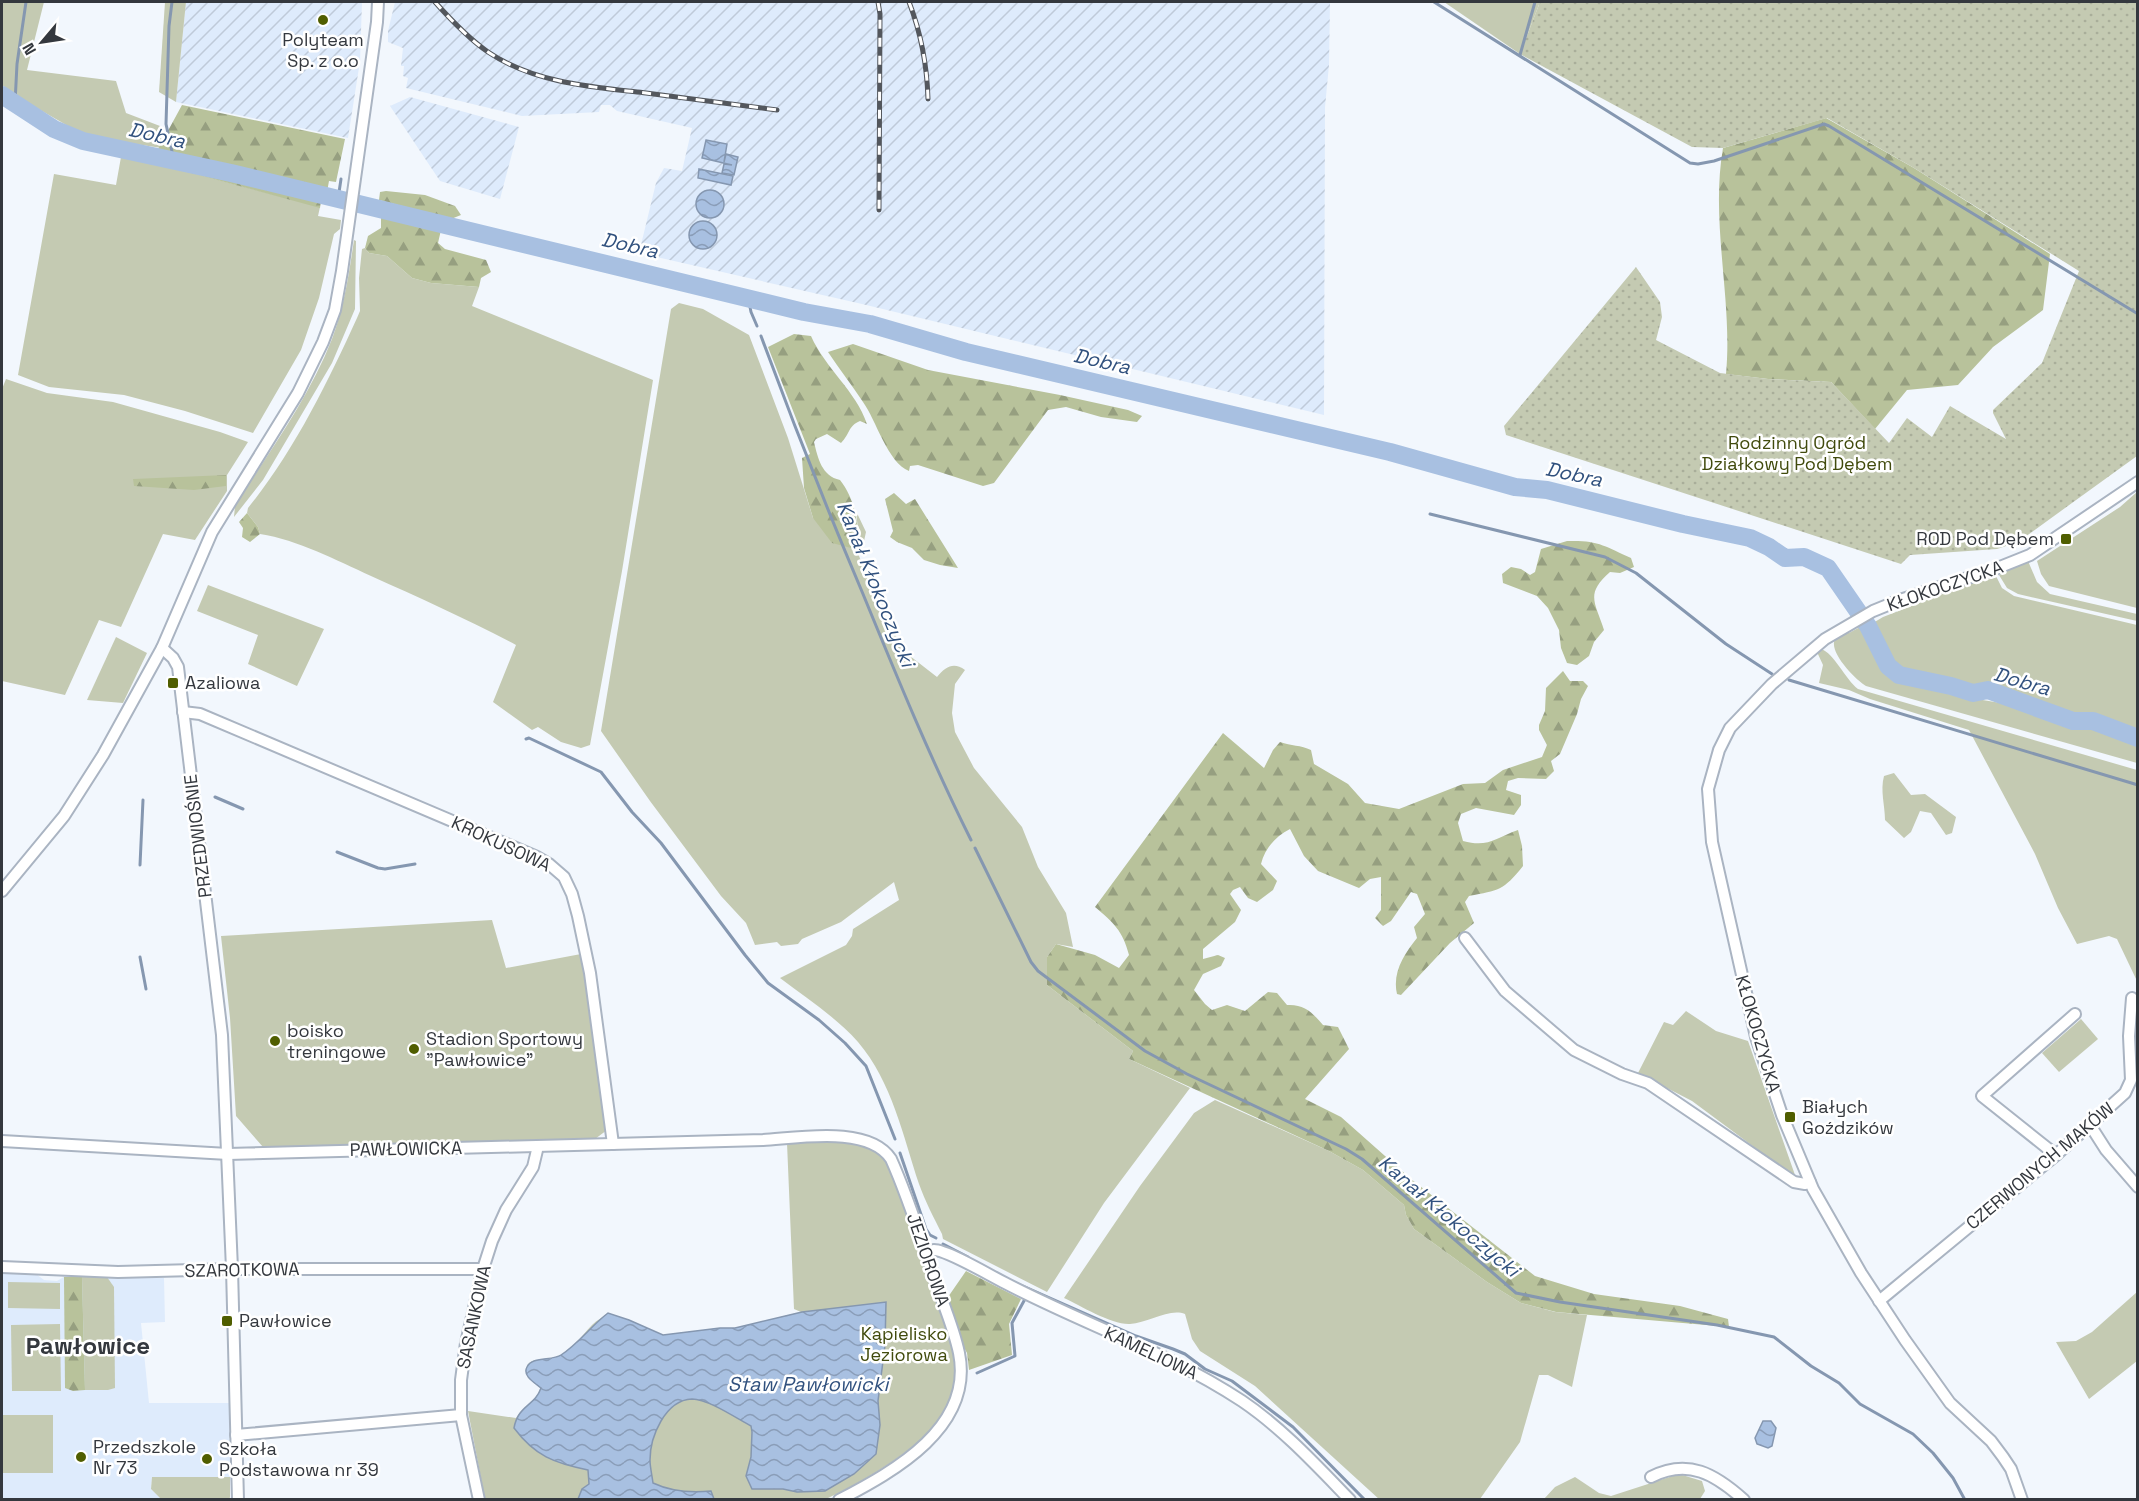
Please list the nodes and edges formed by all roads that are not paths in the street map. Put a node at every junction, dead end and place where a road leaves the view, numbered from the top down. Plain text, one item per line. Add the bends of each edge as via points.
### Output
1 (378, 2) edge
2 (2138, 482) edge
3 (162, 648) junction
4 (183, 712) junction
5 (2, 891) edge
6 (1465, 938) dead end
7 (2132, 998) dead end
8 (2075, 1014) dead end
9 (2090, 1125) junction
10 (811, 1136) joint
11 (2, 1141) edge
12 (613, 1144) junction
13 (538, 1146) junction
14 (228, 1154) junction
15 (2056, 1155) junction
16 (1810, 1182) junction
17 (2138, 1186) edge
18 (926, 1252) junction
19 (2, 1267) edge
20 (232, 1269) junction
21 (483, 1269) junction
22 (1879, 1301) junction
23 (462, 1415) junction
24 (236, 1435) junction
25 (1651, 1477) dead end
26 (238, 1500) edge
27 (479, 1500) edge
28 (839, 1500) edge
29 (1350, 1500) edge
30 (1744, 1500) edge
31 (2022, 1500) edge

1 - 3 street via 335,310 298,393 206,543
2 - 16 street, KŁOKOCZYCKA via 2030,555 1912,595 1845,627 1795,664 1737,720 1719,750 1708,789 1712,842 1756,1037
3 - 4 street, PRZEDWIOŚNIE via 178,667
3 - 5 street via 64,816
4 - 12 street, KROKUSOWA via 200,714 366,783 537,858 564,877 573,894 584,942
4 - 14 street, PRZEDWIOŚNIE via 222,1035
6 - 16 street via 1505,991 1574,1050 1648,1083 1794,1182
7 - 9 street, CZERWONYCH MAKÓW via 2129,1088
8 - 15 street via 1982,1096
9 - 15 street, CZERWONYCH MAKÓW
9 - 17 street
10 - 12 street, PAWŁOWICKA
10 - 18 street, JEZIOROWA via 859,1140 887,1153
11 - 14 street, PAWŁOWICKA
12 - 13 street, PAWŁOWICKA
13 - 14 street, PAWŁOWICKA
13 - 21 street, SASANKOWA via 533,1167 506,1210
14 - 20 street, PRZEDWIOŚNIE
15 - 22 street, CZERWONYCH MAKÓW
16 - 22 street, KŁOKOCZYCKA
18 - 28 street, JEZIOROWA via 959,1354 960,1383 951,1412 912,1454
18 - 29 street, KAMELIOWA via 937,1250 1215,1384 1275,1426
19 - 20 street, SZAROTKOWA via 118,1272
20 - 21 street, SZAROTKOWA
20 - 24 street, PRZEDWIOŚNIE
21 - 23 street, SASANKOWA via 461,1380
22 - 31 street, KŁOKOCZYCKA via 1950,1403 2003,1456
23 - 24 street
23 - 27 street, SASANKOWA
24 - 26 street, PRZEDWIOŚNIE
25 - 30 street via 1675,1467 1690,1469 1708,1474

